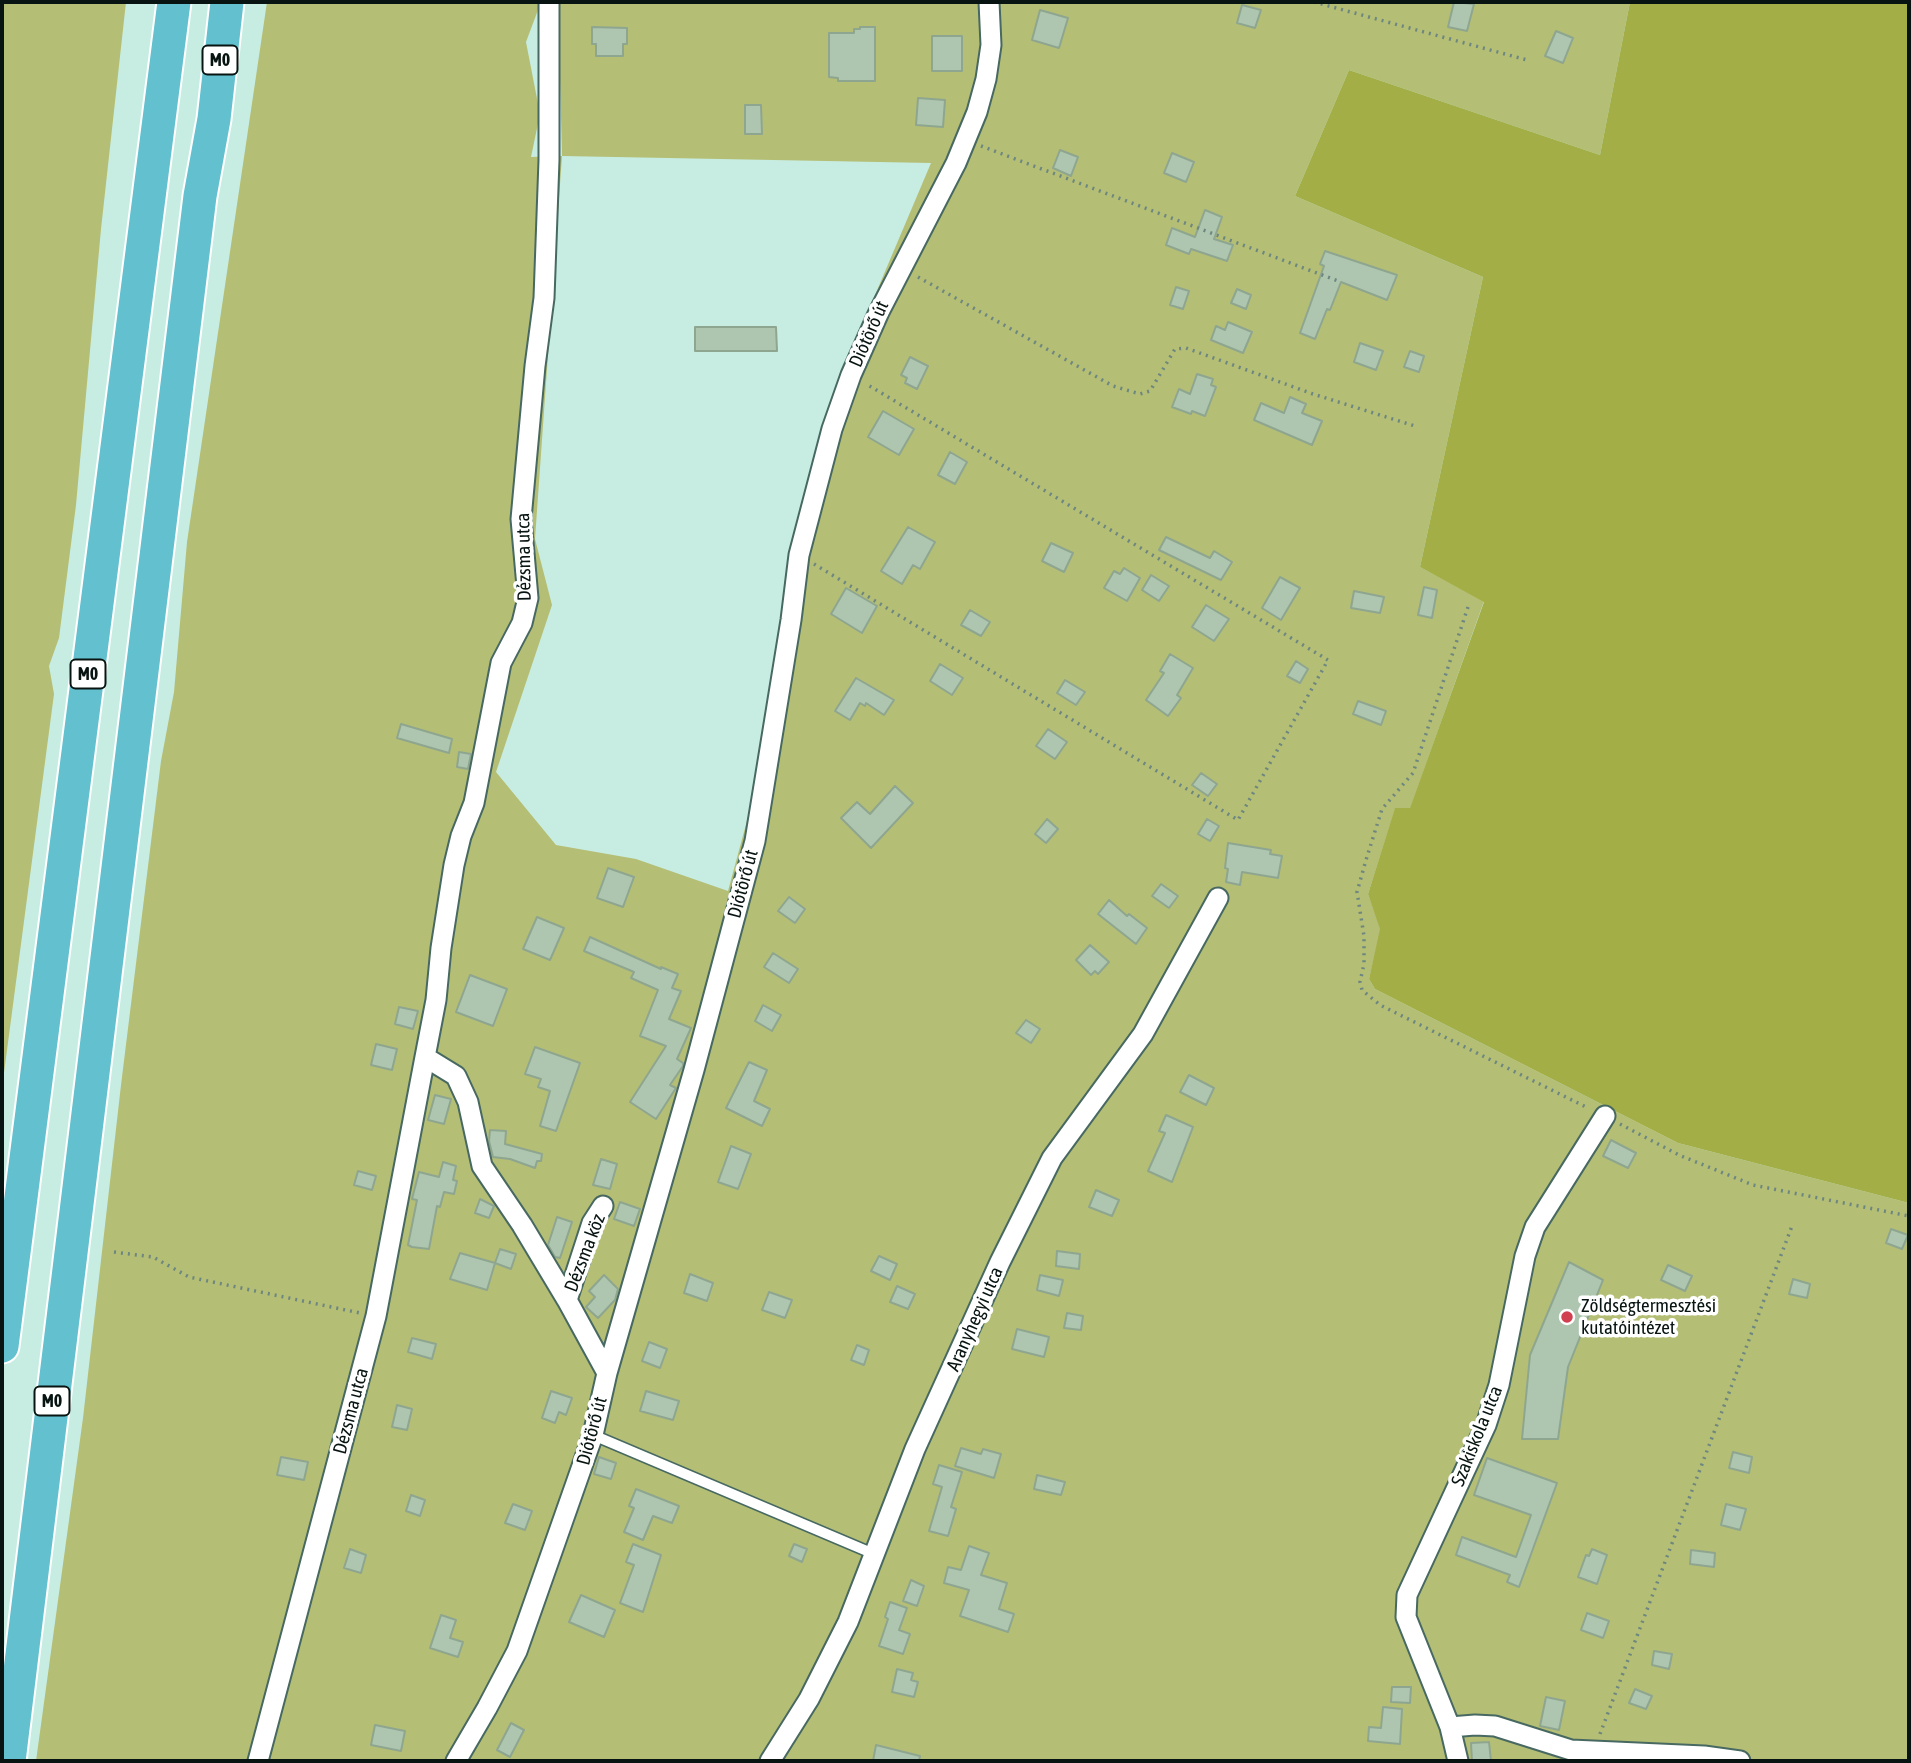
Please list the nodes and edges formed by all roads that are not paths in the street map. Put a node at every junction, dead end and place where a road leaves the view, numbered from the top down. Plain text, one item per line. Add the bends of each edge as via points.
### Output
1 (174, 2) edge
2 (227, 2) edge
3 (251, 2) edge
4 (549, 2) edge
5 (989, 2) edge
6 (214, 119) junction
7 (1218, 898) dead end
8 (425, 1057) junction
9 (1605, 1116) road end
10 (603, 1206) dead end
11 (567, 1300) junction
12 (2, 1346) edge
13 (607, 1373) junction
14 (593, 1435) junction
15 (874, 1554) junction
16 (1450, 1727) junction
17 (9, 1761) edge
18 (258, 1761) edge
19 (456, 1761) edge
20 (770, 1761) edge
21 (1458, 1761) edge
22 (1740, 1761) edge

1 - 12 highway, M0
2 - 6 highway, M0
3 - 6 highway
4 - 8 street, Dézsma utca via 544,299 521,520 528,598 522,622 501,663 474,803 454,865
5 - 13 street, Diótörő út via 991,45 977,112 851,375 832,429 799,555 755,841
6 - 17 highway, M0 via 200,196
7 - 15 street, Aranyhegyi utca via 1143,1034 1052,1158 915,1449
8 - 11 street via 456,1076 468,1102 482,1166
8 - 18 street, Dézsma utca via 376,1317
9 - 16 street, Szakiskola utca via 1535,1227 1524,1256 1499,1385 1486,1425 1407,1595 1406,1617
10 - 11 street, Dézsma köz via 592,1223
11 - 13 street
13 - 14 street, Diótörő út
14 - 15 lane
14 - 19 street, Diótörő út via 517,1651
15 - 20 street, Aranyhegyi utca via 848,1622 809,1699
16 - 21 street, Szakiskola utca
16 - 22 street via 1495,1726 1556,1747 1593,1752

